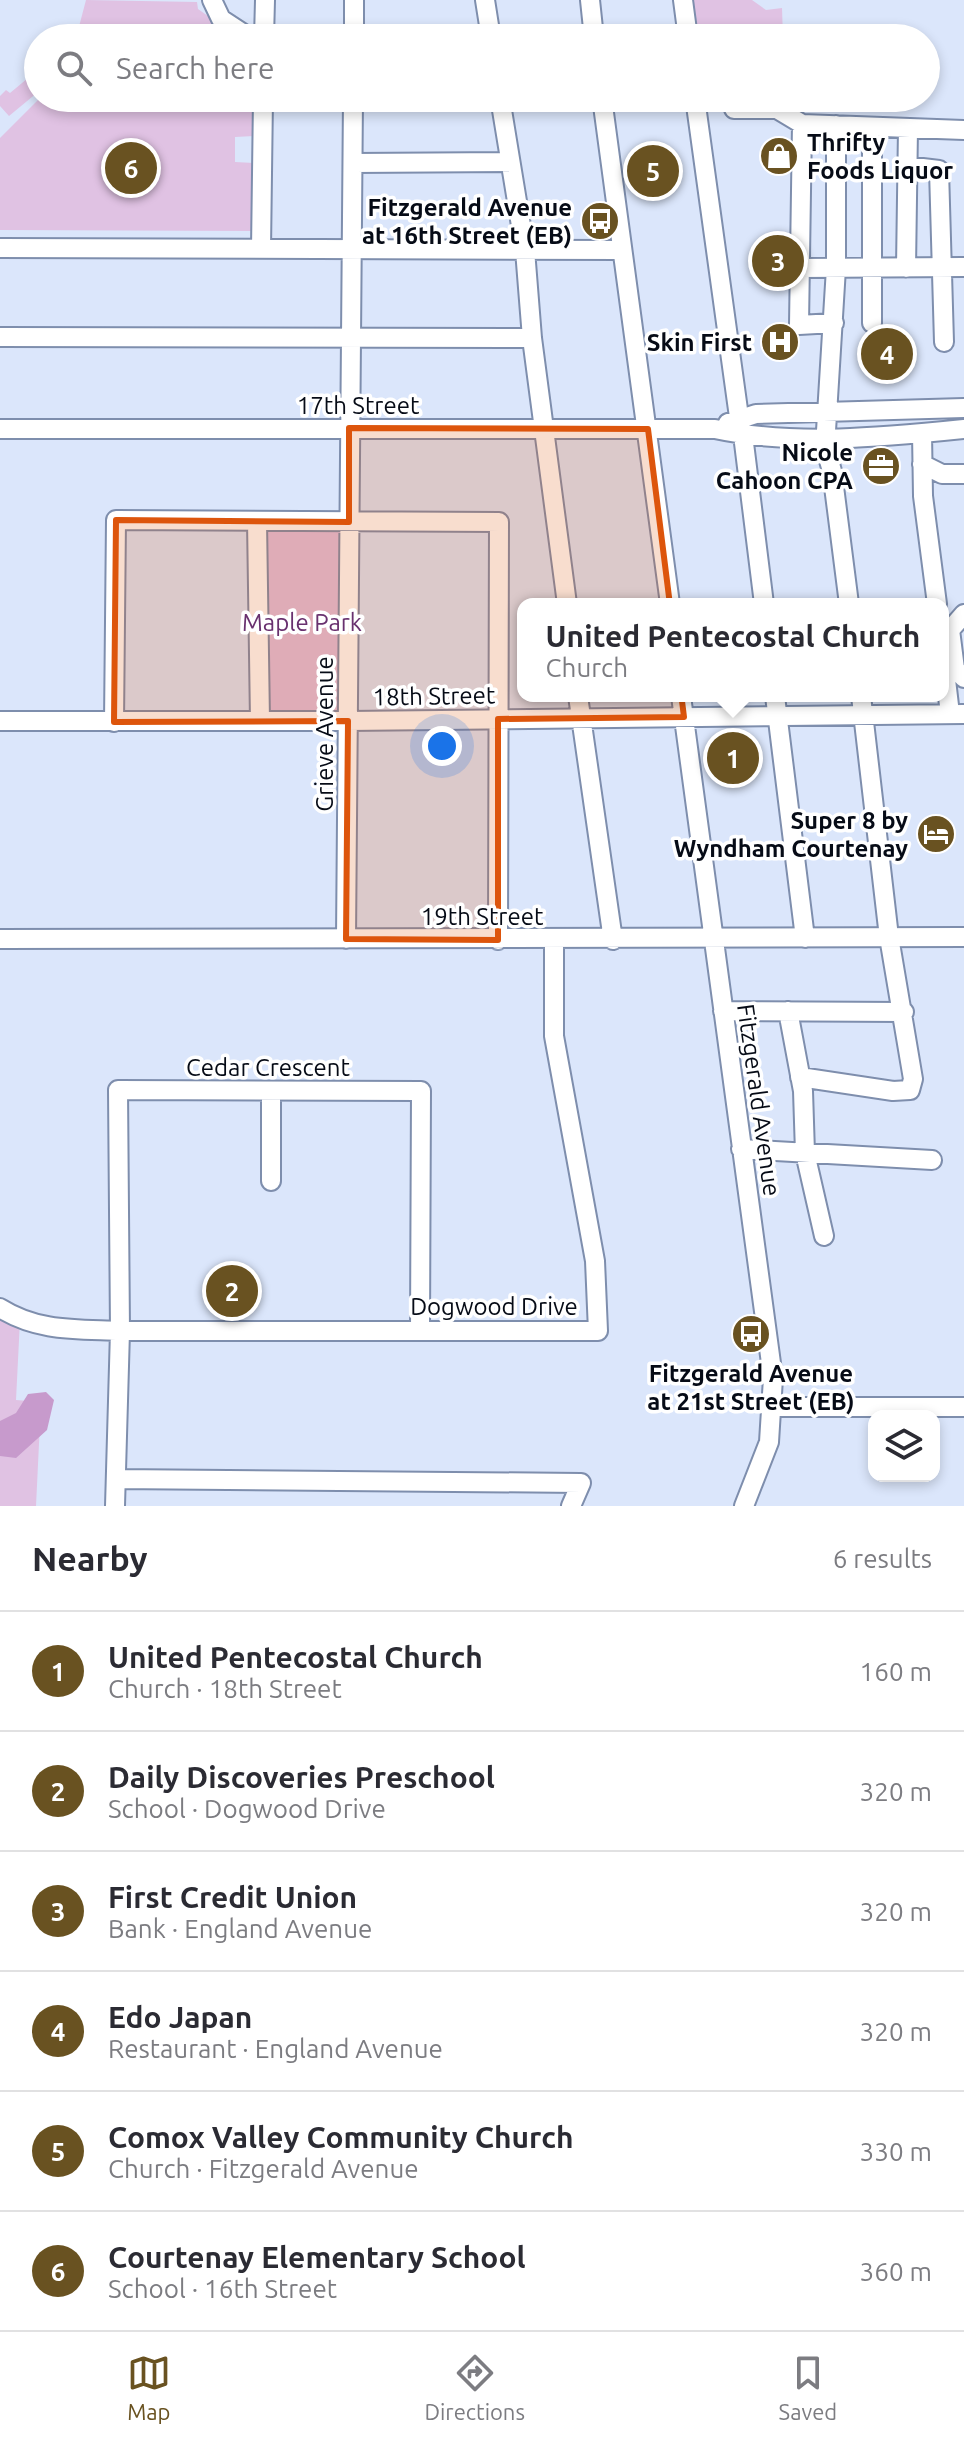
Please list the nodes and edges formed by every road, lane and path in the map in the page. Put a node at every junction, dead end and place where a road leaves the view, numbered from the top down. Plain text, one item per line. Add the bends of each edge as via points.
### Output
1 (212, 0) edge
2 (265, 0) edge
3 (354, 0) edge
4 (485, 0) edge
5 (590, 0) edge
6 (683, 0) edge
7 (229, 24) edge
8 (264, 24) edge
9 (354, 24) edge
10 (489, 24) edge
11 (593, 24) edge
12 (686, 24) edge
13 (263, 112) edge
14 (353, 112) edge
15 (502, 112) edge
16 (604, 112) edge
17 (697, 112) edge
18 (782, 112) edge
19 (802, 124) junction
20 (836, 125) junction
21 (872, 127) junction
22 (908, 128) junction
23 (964, 130) edge
24 (510, 162) junction
25 (353, 163) junction
26 (906, 166) junction
27 (0, 248) edge
28 (261, 249) junction
29 (353, 250) junction
30 (525, 250) junction
31 (622, 250) junction
32 (940, 267) junction
33 (964, 267) edge
34 (799, 268) junction
35 (836, 268) junction
36 (873, 268) junction
37 (906, 268) junction
38 (834, 323) junction
39 (872, 323) dead end
40 (0, 337) edge
41 (351, 338) junction
42 (532, 338) junction
43 (944, 342) dead end
44 (964, 408) edge
45 (827, 412) junction
46 (741, 426) junction
47 (349, 428) junction
48 (0, 429) edge
49 (648, 429) junction
50 (964, 429) edge
51 (546, 430) junction
52 (922, 433) junction
53 (825, 436) junction
54 (854, 436) junction
55 (922, 464) junction
56 (832, 471) junction
57 (964, 474) edge
58 (257, 521) junction
59 (349, 522) junction
60 (566, 598) edge
61 (669, 598) edge
62 (763, 598) edge
63 (848, 598) edge
64 (936, 598) edge
65 (964, 614) edge
66 (964, 678) edge
67 (949, 679) edge
68 (579, 702) edge
69 (682, 702) edge
70 (776, 702) edge
71 (862, 702) edge
72 (957, 714) edge
73 (863, 715) junction
74 (778, 716) junction
75 (684, 717) junction
76 (498, 719) junction
77 (580, 719) junction
78 (0, 721) edge
79 (260, 721) junction
80 (348, 721) junction
81 (114, 722) junction
82 (889, 937) junction
83 (964, 937) edge
84 (805, 938) junction
85 (0, 939) edge
86 (346, 939) junction
87 (713, 939) junction
88 (498, 940) junction
89 (554, 940) junction
90 (613, 940) junction
91 (723, 1011) junction
92 (788, 1011) junction
93 (904, 1012) junction
94 (800, 1077) junction
95 (271, 1091) junction
96 (741, 1149) junction
97 (805, 1153) junction
98 (932, 1160) dead end
99 (271, 1181) dead end
100 (824, 1236) dead end
101 (0, 1308) edge
102 (420, 1330) junction
103 (120, 1331) junction
104 (773, 1407) junction
105 (964, 1407) edge
106 (116, 1479) junction
107 (115, 1506) edge
108 (571, 1506) edge
109 (744, 1506) edge

1 - 7 street
2 - 8 street
3 - 9 street
4 - 10 street
5 - 11 street
6 - 12 street
13 - 28 street
14 - 25 street, Grieve Avenue
15 - 24 street
16 - 31 street
17 - 46 street
18 - 19 street
19 - 20 street
19 - 34 street
20 - 21 street
20 - 35 street
21 - 22 street
21 - 36 street
22 - 23 street
22 - 26 street
24 - 25 street
24 - 30 street
25 - 29 street, Grieve Avenue
26 - 32 street via 939,170
26 - 37 street
27 - 28 street
28 - 29 street
29 - 30 street
29 - 41 street, Grieve Avenue
30 - 31 street
30 - 42 street
31 - 49 street
32 - 33 street
32 - 37 street
32 - 43 street
34 - 35 street
34 - 38 street via 799,325
35 - 36 street
35 - 38 street
36 - 37 street
36 - 39 street
38 - 45 street
40 - 41 street
41 - 42 street
41 - 47 street, Grieve Avenue
42 - 51 street
44 - 45 street, 17th Street
45 - 46 street, 17th Street
45 - 53 street
46 - 49 street, 17th Street
46 - 53 street, 17th Street
46 - 62 street
47 - 48 street, 17th Street
47 - 51 street, 17th Street
47 - 59 street, Grieve Avenue
49 - 51 street, 17th Street
49 - 61 street
50 - 52 street, 17th Street
51 - 60 street
52 - 54 street, 17th Street
52 - 55 street
53 - 54 street, 17th Street
53 - 56 street
54 - 56 street
55 - 57 street via 942,474
55 - 64 street
56 - 63 street
58 - 59 street
58 - 79 street
58 - 81 street via 116,520
59 - 76 street via 499,522
59 - 80 street, Grieve Avenue
65 - 66 street via 950,630 955,669
67 - 72 street
68 - 77 street
69 - 75 street, Fitzgerald Avenue
70 - 74 street
71 - 73 street
72 - 73 street, 18th Street
73 - 74 street, 18th Street
73 - 82 street
74 - 75 street, 18th Street
74 - 84 street
75 - 77 street, 18th Street
75 - 87 street, Fitzgerald Avenue
76 - 77 street, 18th Street
76 - 80 street, 18th Street
76 - 88 street
77 - 90 street
78 - 81 street, 18th Street
79 - 80 street, 18th Street
79 - 81 street, 18th Street
80 - 86 street, Grieve Avenue
82 - 83 street, 19th Street
82 - 84 street, 19th Street
82 - 93 street
84 - 87 street, 19th Street
85 - 86 street, 19th Street
86 - 88 street, 19th Street
87 - 90 street, 19th Street
87 - 91 street, Fitzgerald Avenue
88 - 89 street, 19th Street
89 - 90 street, 19th Street
89 - 102 street, Dogwood Drive via 554,1036 595,1261 598,1331
91 - 92 street
91 - 96 street, Fitzgerald Avenue
92 - 93 street
92 - 94 street
93 - 94 street via 910,1090
94 - 97 street
95 - 99 street
95 - 102 street, Cedar Crescent via 421,1091
95 - 103 street, Cedar Crescent via 118,1090
96 - 97 street
96 - 104 street, Fitzgerald Avenue
97 - 98 street
97 - 100 street
101 - 103 street, Dogwood Drive via 47,1328
102 - 103 street, Dogwood Drive
103 - 106 street
104 - 105 street
104 - 109 street, Fitzgerald Avenue via 769,1442
106 - 107 street
106 - 108 street via 581,1483

